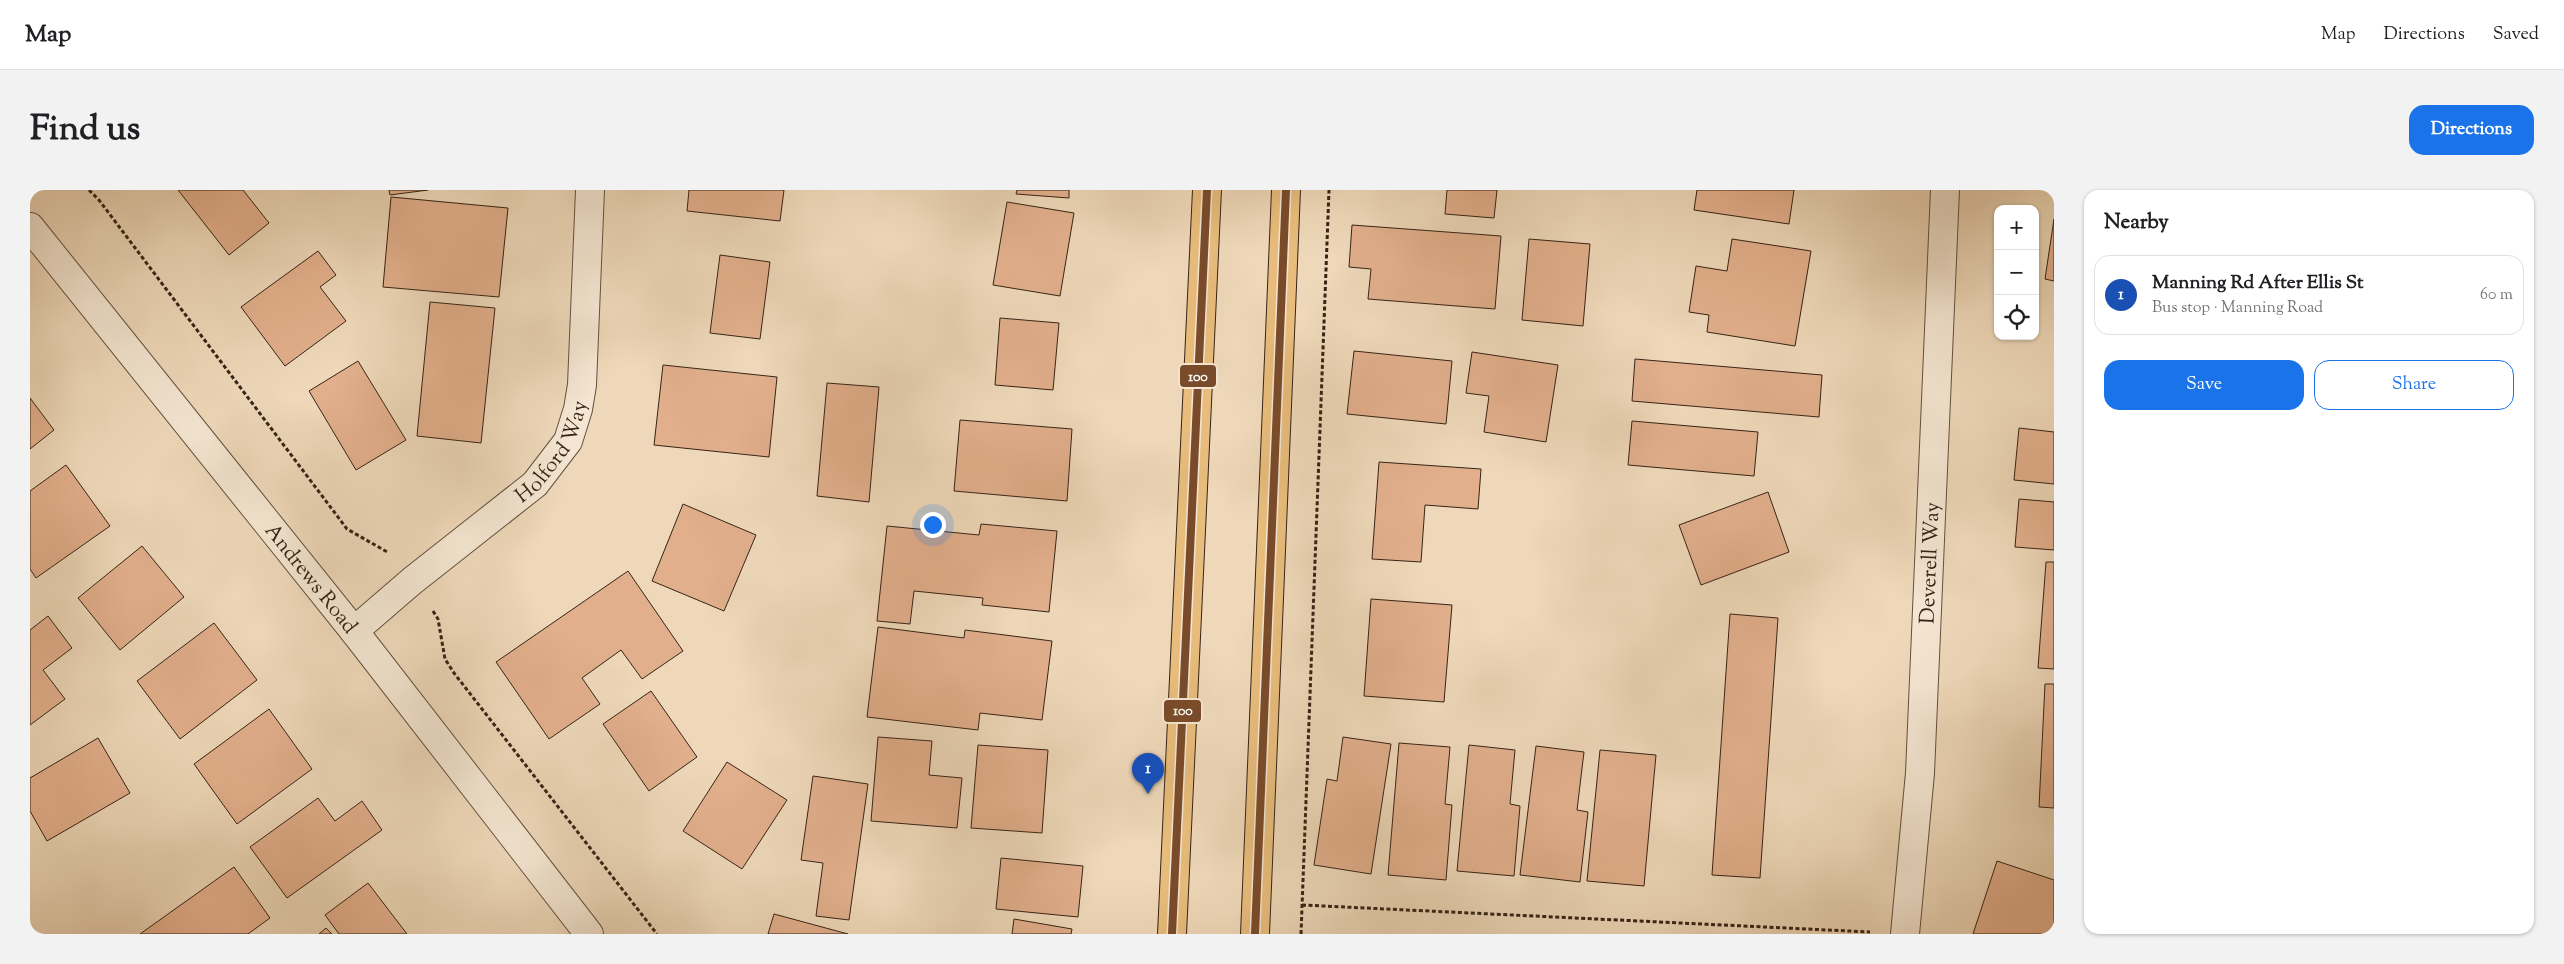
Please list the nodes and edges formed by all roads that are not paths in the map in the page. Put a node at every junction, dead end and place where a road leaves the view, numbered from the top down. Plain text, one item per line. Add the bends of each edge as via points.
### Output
1 (590, 190) edge
2 (1207, 190) edge
3 (1286, 190) edge
4 (1945, 190) edge
5 (30, 227) edge
6 (354, 631) junction
7 (589, 934) edge
8 (1172, 934) edge
9 (1255, 934) edge
10 (1905, 934) edge

1 - 6 street, Holford Way via 582,385 568,441 535,484
2 - 8 main road
3 - 9 main road
4 - 10 street, Deverell Way via 1920,773
5 - 6 street, Andrews Road
6 - 7 street, Andrews Road

